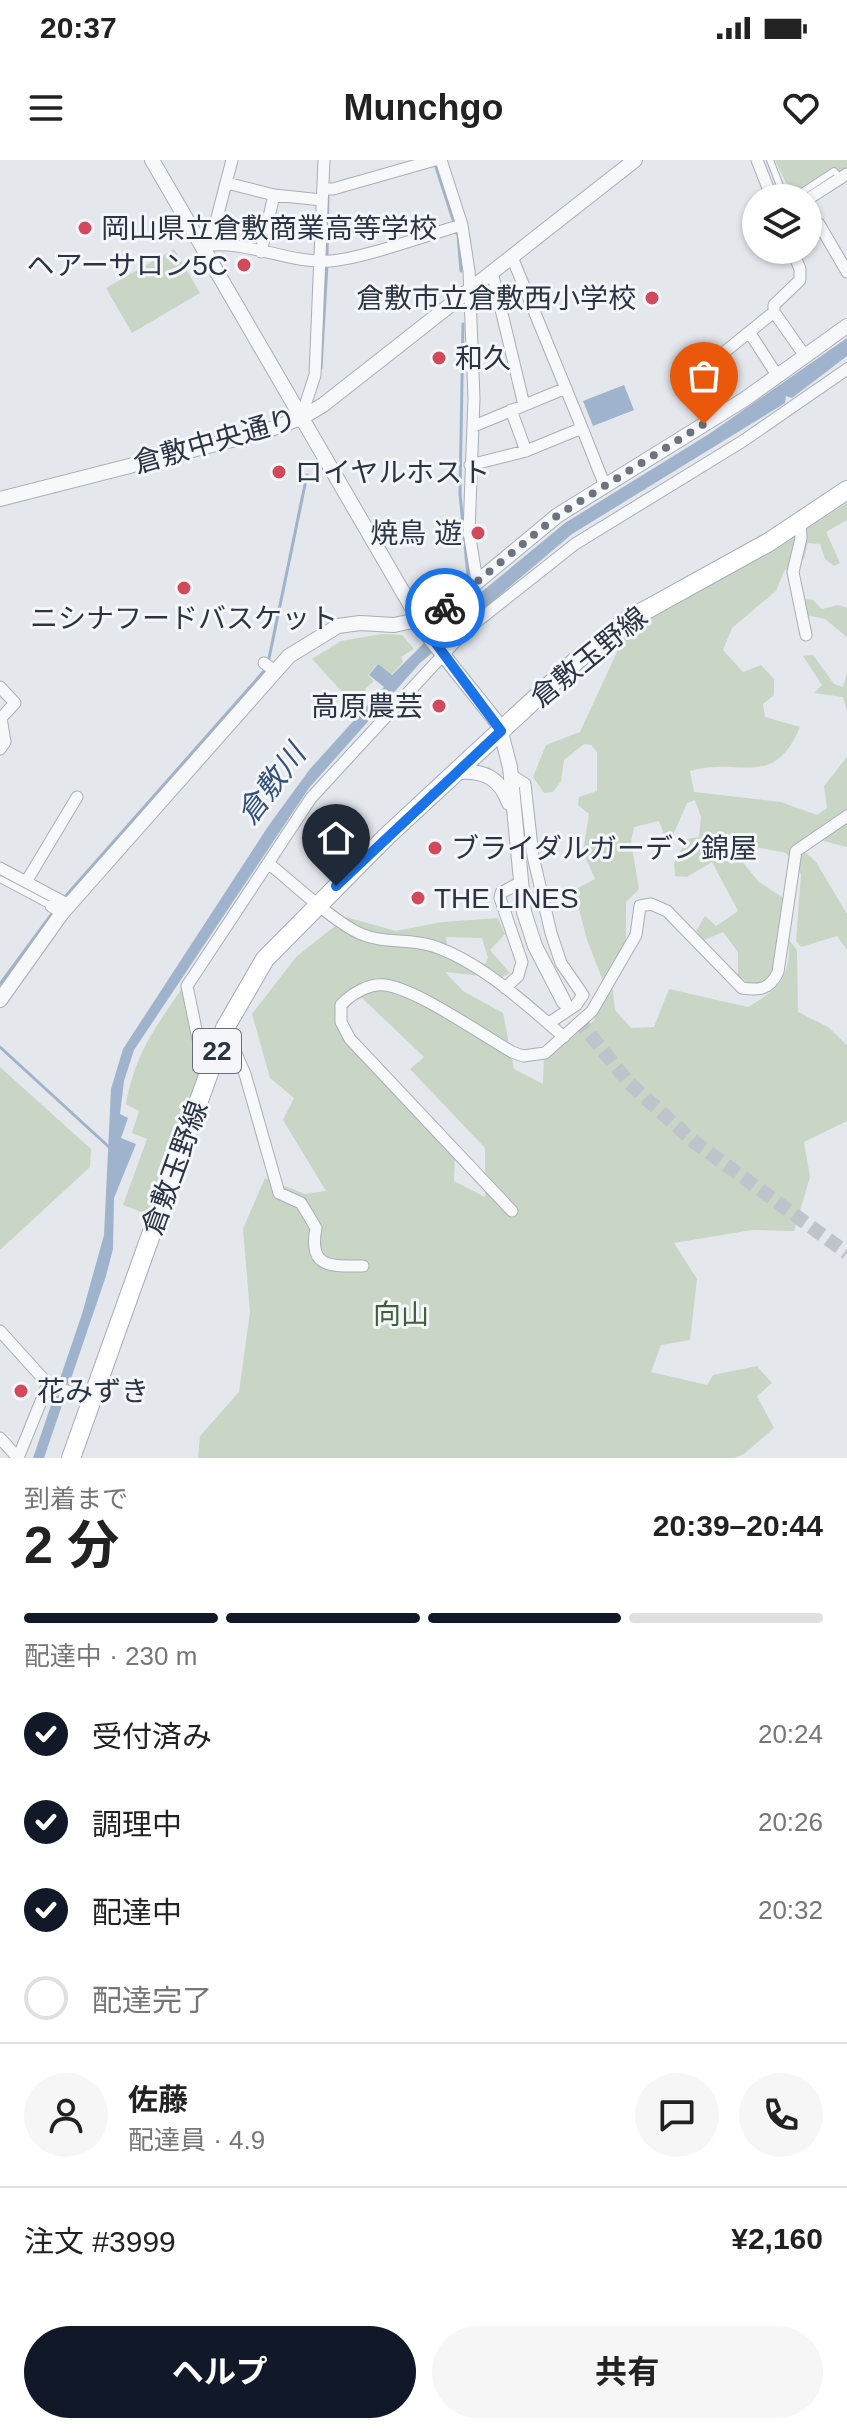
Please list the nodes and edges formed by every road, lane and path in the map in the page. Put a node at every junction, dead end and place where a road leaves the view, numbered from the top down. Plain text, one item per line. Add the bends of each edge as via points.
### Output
1 (152, 160) edge
2 (232, 160) edge
3 (324, 160) edge
4 (635, 160) edge
5 (757, 160) edge
6 (770, 160) edge
7 (435, 161) edge
8 (842, 174) edge
9 (227, 183) junction
10 (766, 184) edge
11 (822, 189) edge
12 (326, 192) junction
13 (274, 195) junction
14 (457, 226) junction
15 (822, 229) edge
16 (204, 246) junction
17 (261, 252) junction
18 (512, 257) junction
19 (326, 260) junction
20 (796, 264) edge
21 (492, 272) junction
22 (847, 272) edge
23 (470, 289) junction
24 (774, 312) junction
25 (847, 326) edge
26 (749, 332) junction
27 (805, 356) junction
28 (717, 358) dead end
29 (847, 369) edge
30 (777, 375) junction
31 (566, 388) junction
32 (524, 405) junction
33 (511, 410) junction
34 (301, 418) junction
35 (474, 426) junction
36 (582, 428) junction
37 (526, 451) junction
38 (470, 465) junction
39 (605, 486) junction
40 (847, 490) edge
41 (0, 499) edge
42 (800, 523) junction
43 (477, 581) junction
44 (420, 622) junction
45 (806, 635) dead end
46 (440, 652) junction
47 (0, 687) edge
48 (501, 731) junction
49 (0, 749) edge
50 (458, 772) junction
51 (511, 775) junction
52 (77, 797) dead end
53 (513, 815) junction
54 (847, 816) edge
55 (268, 863) junction
56 (0, 868) edge
57 (0, 879) edge
58 (26, 882) junction
59 (519, 883) junction
60 (318, 903) junction
61 (59, 907) junction
62 (505, 988) junction
63 (0, 1000) edge
64 (564, 1002) tunnel mouth
65 (549, 1023) junction
66 (225, 1028) junction
67 (564, 1037) junction
68 (216, 1054) junction
69 (512, 1211) dead end
70 (363, 1266) dead end
71 (0, 1331) edge
72 (50, 1385) junction
73 (84, 1397) junction
74 (0, 1438) edge
75 (18, 1458) edge
76 (71, 1458) edge

1 - 16 street
2 - 9 street
3 - 12 street
4 - 18 street, 倉敷中央通り
5 - 10 street
6 - 8 lane via 789,197 834,171
7 - 12 street
7 - 14 street
8 - 11 street
9 - 13 street
9 - 16 street
12 - 13 street
12 - 19 street
13 - 17 street
14 - 19 street
14 - 23 street
15 - 22 street
16 - 17 street
16 - 34 street
17 - 19 street
18 - 21 street, 倉敷中央通り
18 - 31 street
19 - 34 street via 324,325
20 - 24 street via 800,280 774,305
21 - 23 street, 倉敷中央通り
21 - 32 street
23 - 34 street, 倉敷中央通り
23 - 35 street
24 - 26 street
24 - 27 street
25 - 27 street
26 - 28 street
26 - 30 street
27 - 30 street
29 - 46 street via 743,441 575,544
30 - 39 street
31 - 32 street
31 - 36 street
32 - 33 street
33 - 35 street
33 - 37 street
34 - 41 street, 倉敷中央通り
34 - 44 street
35 - 38 street
36 - 37 street
36 - 39 street
37 - 38 street
38 - 43 street via 469,532
39 - 43 street via 558,515
40 - 42 main road, 倉敷玉野線 / 22
42 - 45 street via 793,572
42 - 48 main road, 倉敷玉野線 / 22 via 626,621
43 - 44 street via 442,612
44 - 46 street
44 - 61 street via 338,626 269,666
46 - 48 street
46 - 55 street via 311,798
47 - 49 street via 15,703 1,718 5,742
48 - 50 main road, 倉敷玉野線 / 22
48 - 51 street
50 - 53 street via 483,773 500,784
50 - 60 main road, 倉敷玉野線 / 22
51 - 53 street
51 - 65 street via 525,784 533,856 554,945 583,995
52 - 58 street
53 - 59 street
54 - 67 street via 796,851 784,940 772,983 758,991 742,988 667,911 640,906 636,935 592,1011
55 - 60 street
55 - 68 street via 187,986 198,1039
56 - 58 street
57 - 61 lane
58 - 61 street
59 - 62 street via 500,898 522,962 518,976
59 - 64 street via 535,946
60 - 62 street via 363,935 434,946
60 - 66 main road, 倉敷玉野線 / 22 via 265,959
61 - 63 street
62 - 65 street
65 - 67 street
66 - 68 main road, 倉敷玉野線 / 22
66 - 70 street via 245,1074 279,1193 301,1203 316,1228 317,1258 330,1266
67 - 69 street via 545,1053 523,1056 383,984 352,994 341,1005 341,1022 350,1039
68 - 73 main road, 倉敷玉野線 / 22
71 - 72 street
72 - 73 street
72 - 75 street
73 - 76 main road, 倉敷玉野線 / 22
74 - 75 street

